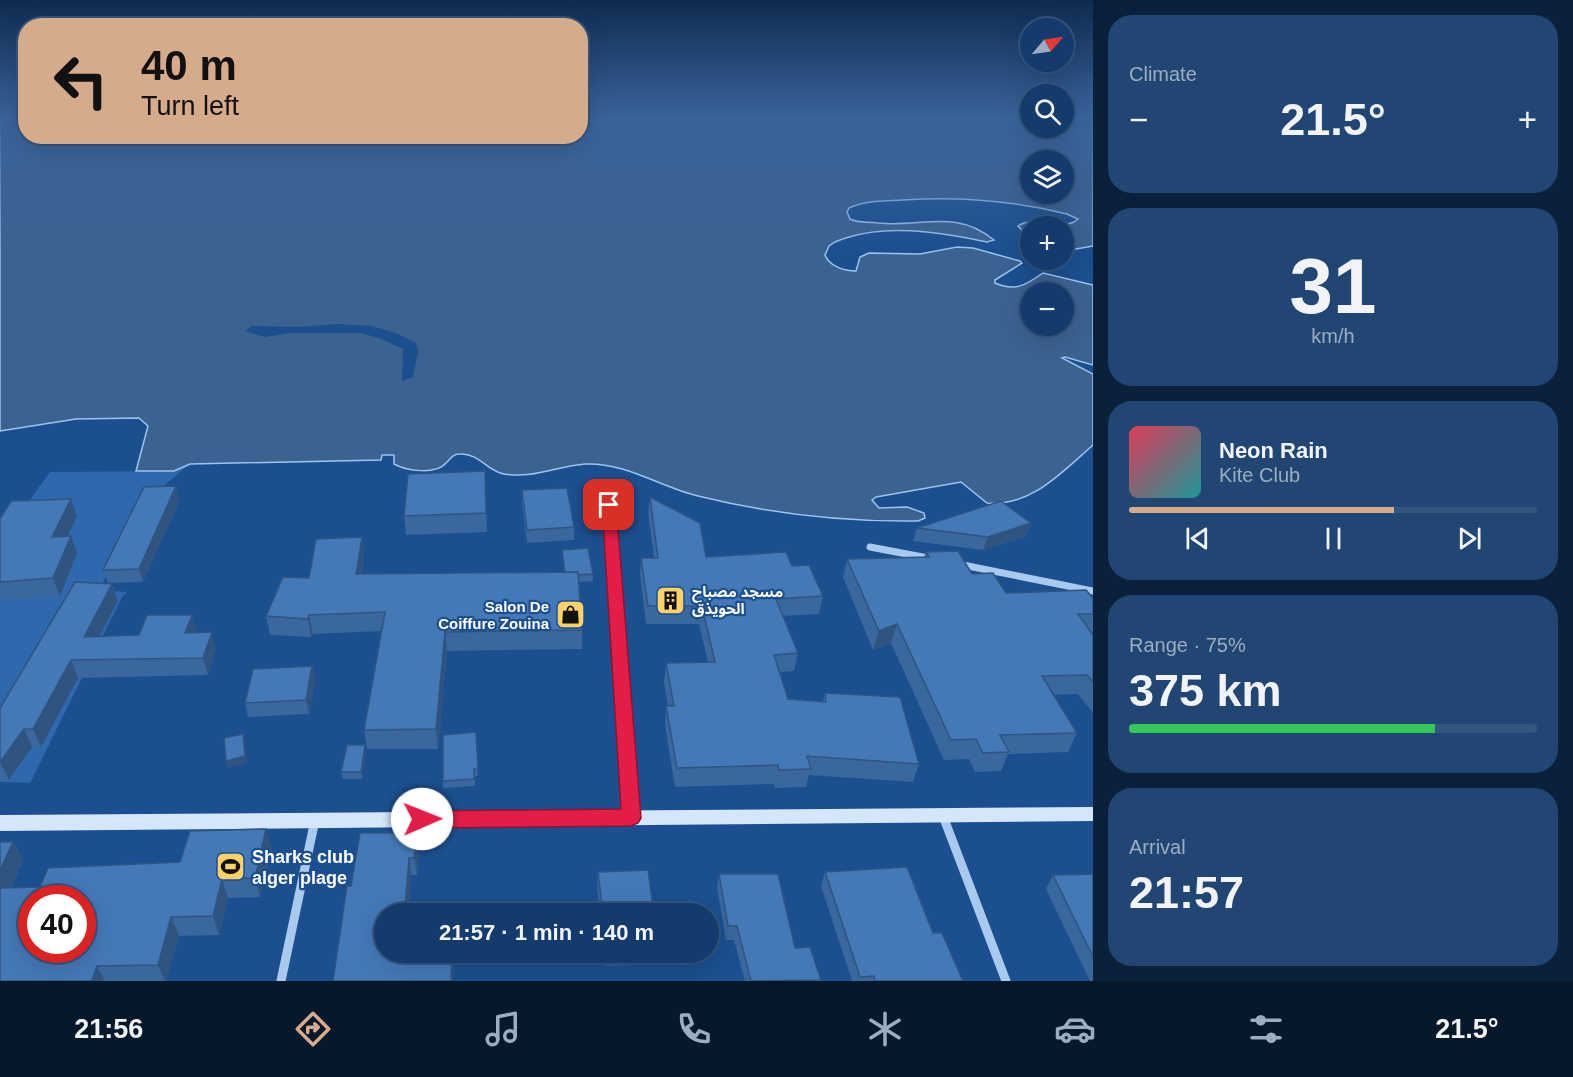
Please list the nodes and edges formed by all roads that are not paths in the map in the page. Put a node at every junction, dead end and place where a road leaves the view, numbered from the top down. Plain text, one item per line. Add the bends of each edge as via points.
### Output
1 (609, 505) dead end
2 (870, 548) dead end
3 (939, 560) edge
4 (951, 562) edge
5 (1093, 591) edge
6 (1093, 814) edge
7 (943, 815) junction
8 (631, 818) junction
9 (315, 820) junction
10 (0, 823) edge
11 (281, 981) edge
12 (1006, 981) edge

1 - 8 street
2 - 3 street
4 - 5 street
6 - 7 street
7 - 8 street
7 - 12 street
8 - 9 street
9 - 10 street
9 - 11 street

